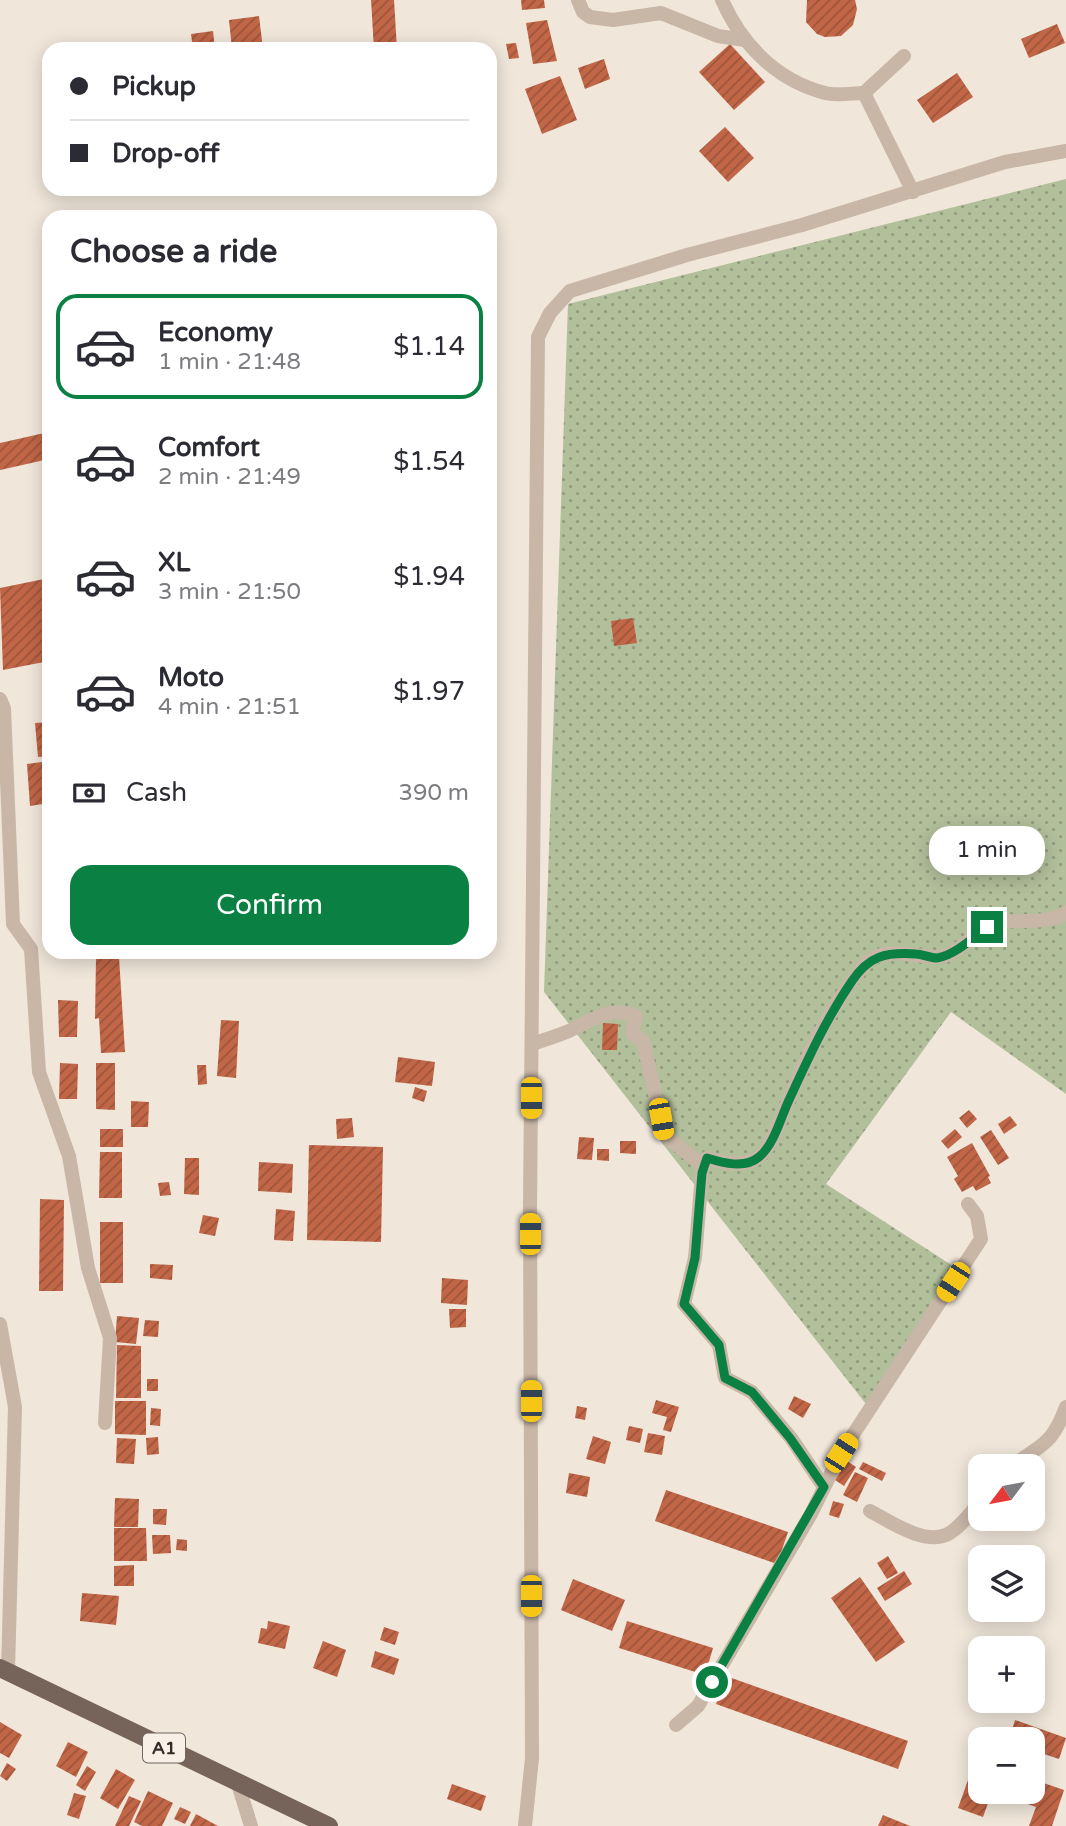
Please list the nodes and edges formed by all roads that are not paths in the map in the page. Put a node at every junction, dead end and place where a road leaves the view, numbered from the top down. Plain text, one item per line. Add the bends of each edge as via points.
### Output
1 (578, 0) edge
2 (666, 0) edge
3 (722, 0) edge
4 (654, 14) junction
5 (745, 40) junction
6 (904, 57) dead end
7 (864, 93) junction
8 (1066, 151) edge
9 (913, 192) junction
10 (0, 699) edge
11 (1066, 912) edge
12 (13, 924) junction
13 (0, 934) edge
14 (532, 1044) junction
15 (704, 1167) junction
16 (968, 1204) dead end
17 (0, 1324) edge
18 (1066, 1406) edge
19 (105, 1423) dead end
20 (1031, 1454) edge
21 (824, 1487) junction
22 (870, 1511) dead end
23 (968, 1514) edge
24 (4, 1670) edge
25 (676, 1726) dead end
26 (238, 1784) junction
27 (251, 1826) edge
28 (329, 1826) edge
29 (525, 1826) edge

1 - 4 street via 590,18
2 - 4 street
3 - 5 street
4 - 5 street via 718,36
5 - 7 street via 769,67 826,93
6 - 7 street
7 - 9 street
8 - 9 street via 1005,162
9 - 14 street via 570,291 550,313 538,337
10 - 12 street
11 - 15 street via 1050,919 1011,918 937,958 876,956 866,963 830,1016 760,1156 727,1164 707,1158
12 - 13 street
12 - 19 street via 31,949 39,1072 69,1156 88,1268 110,1338
14 - 15 street via 595,1016 623,1012 636,1016 632,1033 643,1041 664,1134
14 - 29 street via 532,1758
15 - 21 street via 695,1258 684,1304 719,1345 725,1378 752,1392
16 - 21 street via 977,1216 981,1239 841,1453
17 - 24 street via 15,1407
18 - 20 street via 1047,1444
21 - 25 street via 698,1706
22 - 23 street via 902,1528 934,1537 948,1534
24 - 26 main road, A1
26 - 27 street
26 - 28 main road, A1

